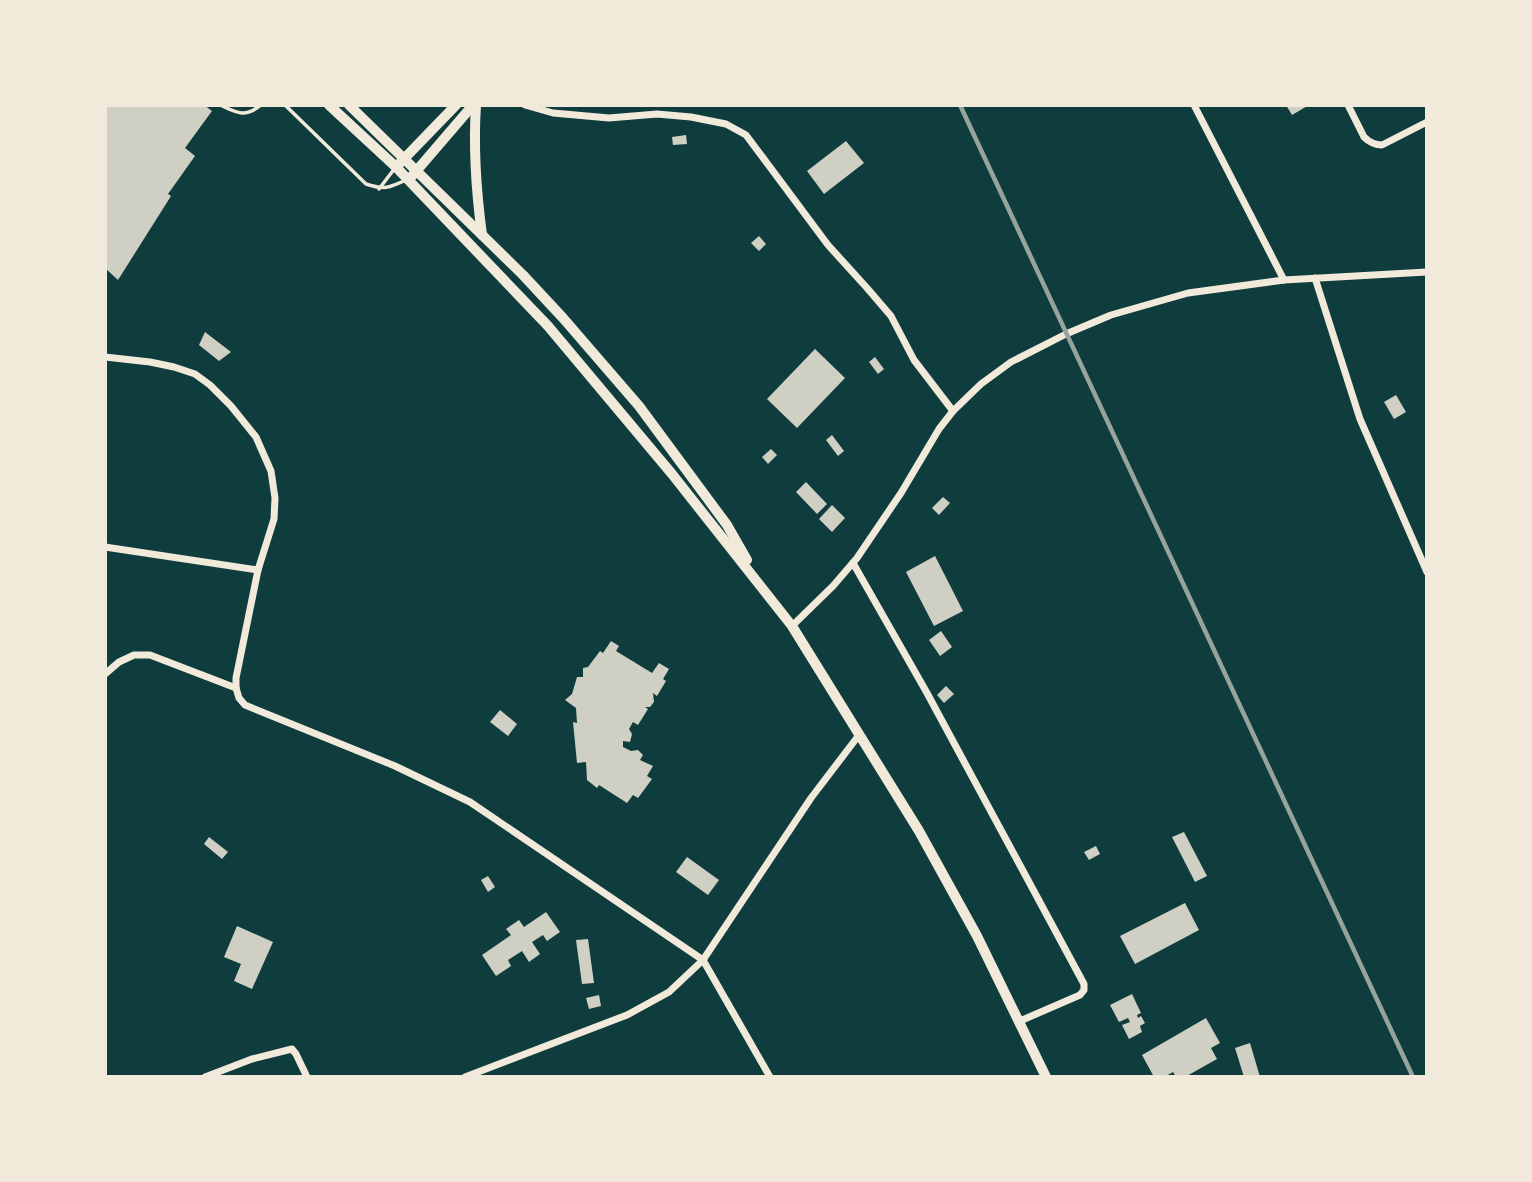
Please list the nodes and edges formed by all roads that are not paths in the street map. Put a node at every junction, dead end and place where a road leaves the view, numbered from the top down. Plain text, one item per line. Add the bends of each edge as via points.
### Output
1 (220, 105) edge
2 (261, 105) edge
3 (285, 105) edge
4 (329, 105) edge
5 (349, 105) edge
6 (456, 105) edge
7 (475, 105) edge
8 (524, 105) edge
9 (1194, 105) edge
10 (1348, 105) edge
11 (1427, 122) edge
12 (405, 158) junction
13 (396, 167) junction
14 (417, 170) junction
15 (408, 179) junction
16 (379, 189) junction
17 (482, 235) junction
18 (1427, 272) edge
19 (1315, 278) junction
20 (1284, 280) junction
21 (105, 357) edge
22 (953, 411) junction
23 (105, 547) edge
24 (853, 563) junction
25 (258, 570) junction
26 (1427, 572) edge
27 (762, 586) junction
28 (792, 625) junction
29 (105, 674) edge
30 (236, 688) junction
31 (859, 735) junction
32 (703, 960) junction
33 (1020, 1021) junction
34 (205, 1077) edge
35 (307, 1077) edge
36 (465, 1077) edge
37 (770, 1077) edge
38 (1046, 1077) edge

1 - 2 lane via 247,114
3 - 16 lane via 366,184
4 - 13 highway
5 - 12 highway
6 - 12 main road
7 - 14 main road
7 - 17 highway via 474,165
8 - 22 street via 553,113 609,118 691,117 726,124 746,135 828,245 891,316 914,360
9 - 20 street
10 - 11 street via 1364,137 1377,145
12 - 13 main road
12 - 14 highway
13 - 15 highway
13 - 16 lane
14 - 15 main road
14 - 17 highway
15 - 16 lane
15 - 27 highway via 548,326
17 - 27 highway via 555,309 639,406 727,525
18 - 19 street
19 - 20 street
19 - 26 street via 1360,419
20 - 22 street via 1188,293 1111,315 1011,362
21 - 25 street via 195,374 256,437 271,471 275,498 274,519
22 - 24 street
23 - 25 street
24 - 28 street
24 - 33 street via 1084,984 1080,995
25 - 30 street
27 - 28 highway
28 - 31 highway
29 - 30 street via 134,655 150,655
30 - 32 street via 246,705 470,802
31 - 32 street via 811,798
31 - 33 highway via 919,831
32 - 36 street via 668,992 627,1015
32 - 37 street
33 - 38 highway
34 - 35 street via 292,1049

